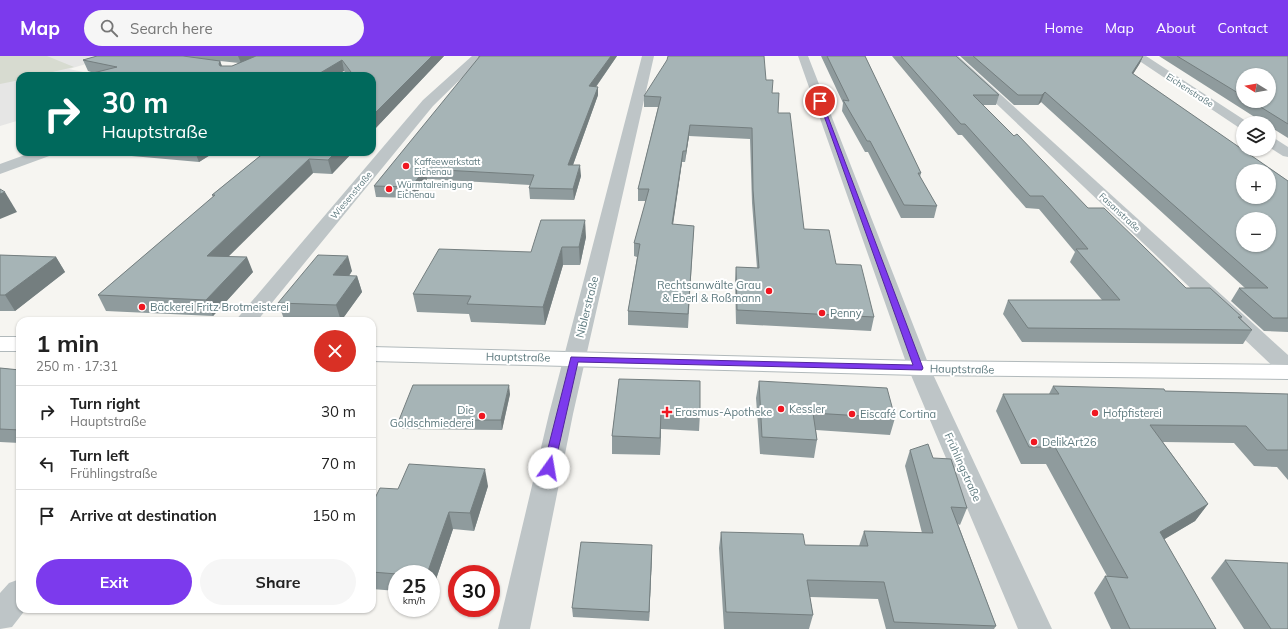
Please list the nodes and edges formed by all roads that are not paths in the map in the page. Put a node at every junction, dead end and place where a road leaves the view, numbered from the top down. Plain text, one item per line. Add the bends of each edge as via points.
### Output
1 (478, 56) edge
2 (648, 56) edge
3 (803, 56) edge
4 (952, 56) edge
5 (1138, 56) edge
6 (1236, 119) edge
7 (1276, 145) edge
8 (1288, 153) edge
9 (36, 156) edge
10 (0, 169) edge
11 (249, 317) edge
12 (0, 344) edge
13 (16, 344) edge
14 (376, 354) edge
15 (574, 359) junction
16 (918, 368) junction
17 (1288, 368) edge
18 (1288, 372) edge
19 (16, 598) edge
20 (0, 617) edge
21 (514, 629) edge
22 (1034, 629) edge

1 - 11 street, Wiesenstraße via 428,103
2 - 15 street, Niblerstraße
3 - 16 street, Frühlingstraße
4 - 17 street, Fasanstraße
5 - 6 street, Eichenstraße
7 - 8 street
9 - 10 street
12 - 13 main road
14 - 15 main road, Hauptstraße
15 - 16 main road, Hauptstraße
15 - 21 street, Niblerstraße via 527,560
16 - 18 main road, Hauptstraße
16 - 22 street, Frühlingstraße
19 - 20 street

